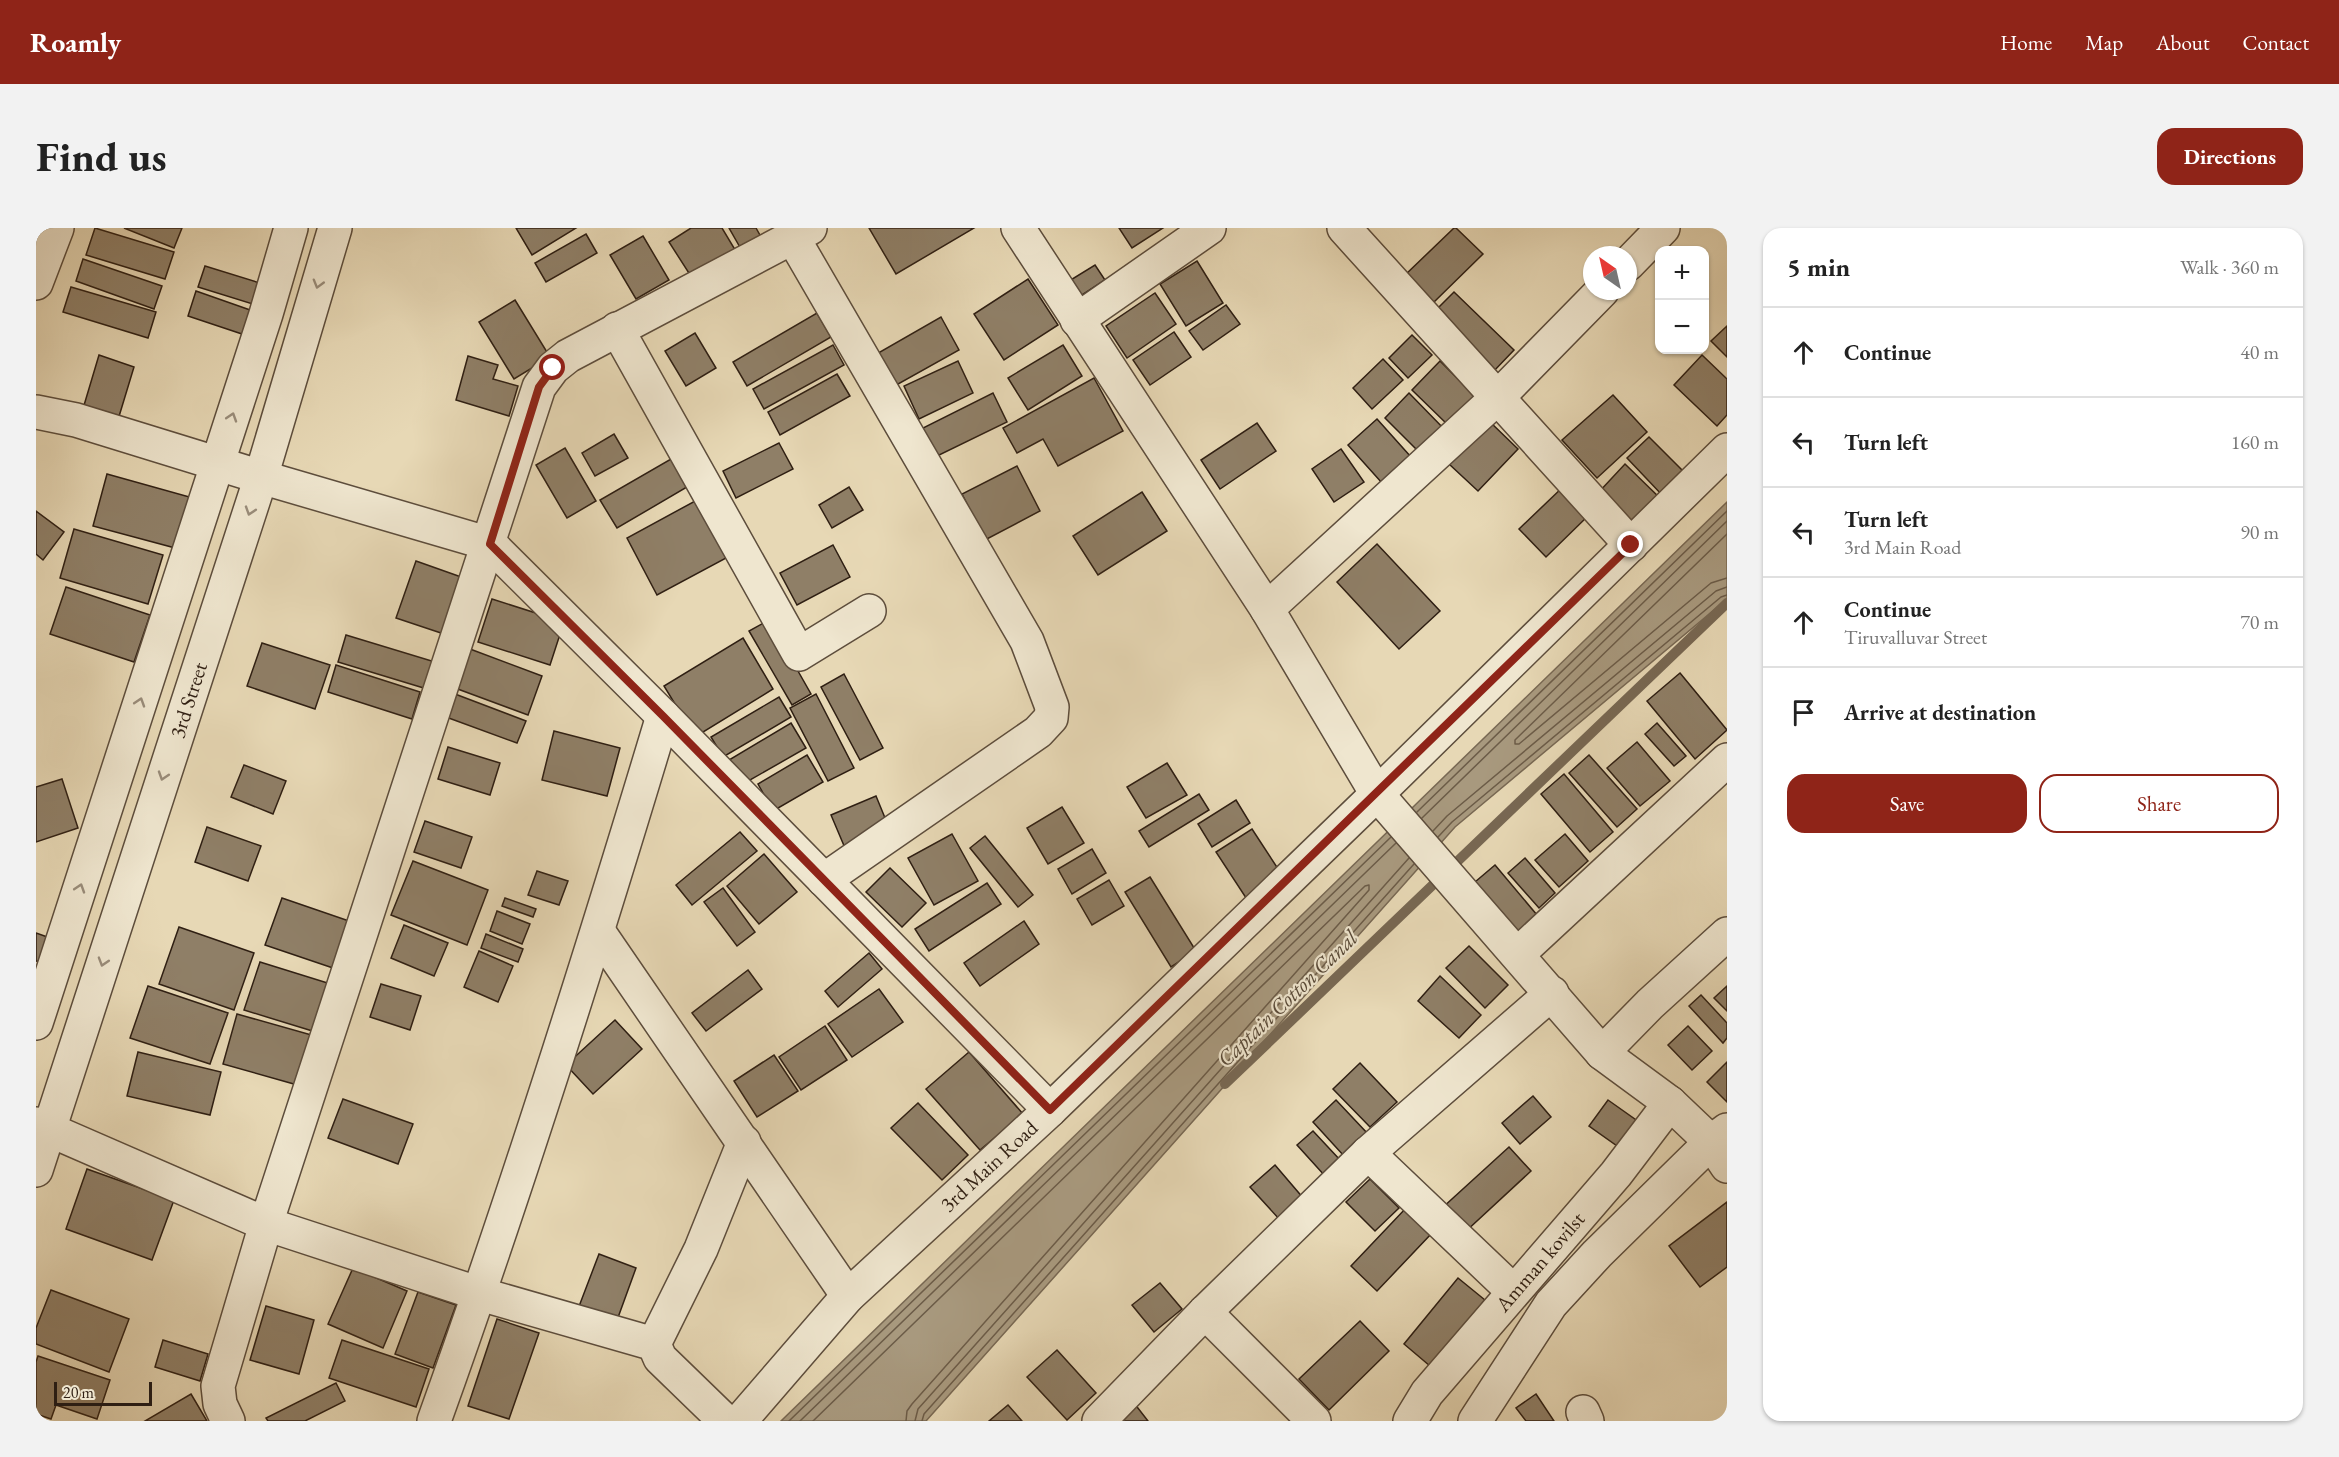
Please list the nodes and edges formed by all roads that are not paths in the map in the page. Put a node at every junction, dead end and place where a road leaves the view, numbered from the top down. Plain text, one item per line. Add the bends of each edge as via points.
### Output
1 (57, 228) edge
2 (291, 228) edge
3 (334, 228) edge
4 (1018, 228) edge
5 (1209, 228) edge
6 (1344, 228) edge
7 (1664, 228) edge
8 (802, 233) edge
9 (1637, 255) edge
10 (36, 283) edge
11 (1593, 300) edge
12 (1077, 321) junction
13 (617, 329) junction
14 (1498, 397) junction
15 (36, 412) edge
16 (1727, 450) edge
17 (217, 464) junction
18 (261, 477) junction
19 (490, 544) junction
20 (1631, 545) junction
21 (1267, 609) junction
22 (869, 611) dead end
23 (663, 716) junction
24 (1727, 760) edge
25 (1386, 805) junction
26 (824, 880) junction
27 (598, 931) junction
28 (1727, 934) edge
29 (1518, 954) junction
30 (1552, 993) junction
31 (36, 1023) edge
32 (1602, 1053) junction
33 (1670, 1103) junction
34 (1050, 1110) junction
35 (43, 1127) edge
36 (744, 1142) junction
37 (1722, 1146) edge
38 (1368, 1153) junction
39 (36, 1170) edge
40 (266, 1224) junction
41 (1513, 1291) junction
42 (480, 1294) junction
43 (848, 1296) junction
44 (1205, 1312) junction
45 (654, 1344) junction
46 (228, 1421) edge
47 (434, 1421) edge
48 (725, 1421) edge
49 (740, 1421) edge
50 (1099, 1421) edge
51 (1314, 1421) edge
52 (1410, 1421) edge
53 (1475, 1421) edge

1 - 10 street
17 -> 2 street
3 -> 18 street, 3rd Street
4 - 12 street
5 - 12 street
6 - 14 street
7 - 9 street
8 - 13 street
8 - 26 street via 1027,641 1052,706 1051,718 1038,732
11 - 14 street
12 - 21 street
13 - 19 street via 568,356 539,387
13 - 22 street via 799,654
14 - 20 street
14 - 21 street
15 - 17 street via 76,420
16 - 20 street, 3rd Main Road
17 - 18 street
31 -> 17 street
18 - 19 street
18 -> 35 street, 3rd Street
19 - 23 street
19 - 40 street
20 - 25 street, 3rd Main Road
21 - 25 street
23 - 26 street
23 - 27 street
24 - 29 street
25 - 29 street
25 - 34 street, 3rd Main Road
26 - 34 street
27 - 36 street
27 - 42 street
28 - 32 street
29 - 30 street
30 - 32 street
30 - 38 street
32 - 33 street
33 - 37 street
33 - 41 street, Amman kovilst via 1616,1174
34 - 43 street, 3rd Main Road
35 - 39 street, 3rd Street
35 - 40 street
36 - 43 street
36 - 45 street via 701,1249
37 - 53 street via 1597,1254 1551,1304
38 - 41 street
38 - 44 street
40 - 42 street
40 - 46 street via 218,1386 220,1404
41 - 52 street, Amman kovilst via 1427,1393
42 - 45 street
42 - 47 street
43 - 49 street, 3rd Main Road
44 - 50 street
44 - 51 street
45 - 48 street via 660,1358

